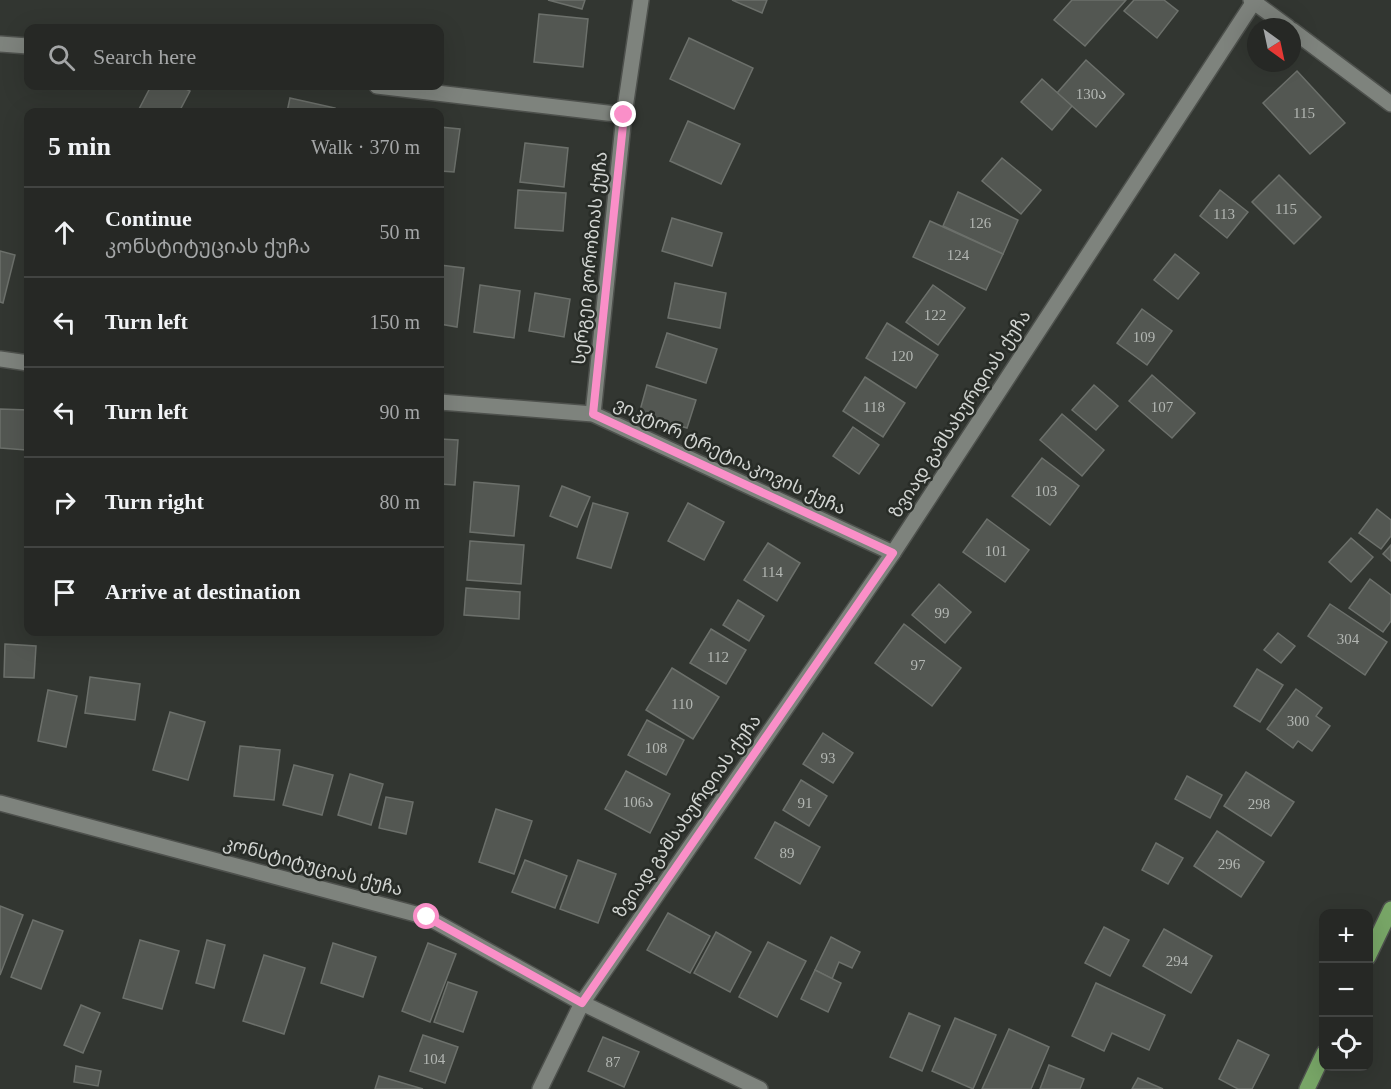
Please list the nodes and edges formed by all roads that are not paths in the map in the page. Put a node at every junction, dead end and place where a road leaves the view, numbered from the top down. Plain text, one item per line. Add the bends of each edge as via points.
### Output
1 (640, 0) edge
2 (1253, 1) edge
3 (1276, 18) edge
4 (1301, 37) edge
5 (0, 44) edge
6 (24, 46) edge
7 (411, 90) edge
8 (1391, 104) edge
9 (624, 115) junction
10 (0, 359) edge
11 (24, 362) edge
12 (444, 402) edge
13 (593, 414) junction
14 (893, 553) junction
15 (0, 803) edge
16 (1391, 909) edge
17 (1373, 947) edge
18 (582, 1003) junction
19 (1319, 1062) edge
20 (540, 1089) edge
21 (760, 1089) edge
22 (1307, 1089) edge

1 - 9 street, სერგეი გოროზიას ქუჩა
2 - 3 street
2 - 14 street, ზვიად გამსახურდიას ქუჩა
4 - 8 street
5 - 6 street
7 - 9 street
9 - 13 street, სერგეი გოროზიას ქუჩა
10 - 11 street
12 - 13 street, ვიკტორ ტრეტიაკოვის ქუჩა
13 - 14 street, ვიკტორ ტრეტიაკოვის ქუჩა
14 - 18 street, ზვიად გამსახურდიას ქუჩა
15 - 18 street, კონსტიტუციას ქუჩა via 427,917
16 - 17 main road
18 - 20 street, ზვიად გამსახურდიას ქუჩა
18 - 21 street, კონსტიტუციას ქუჩა
19 - 22 main road

